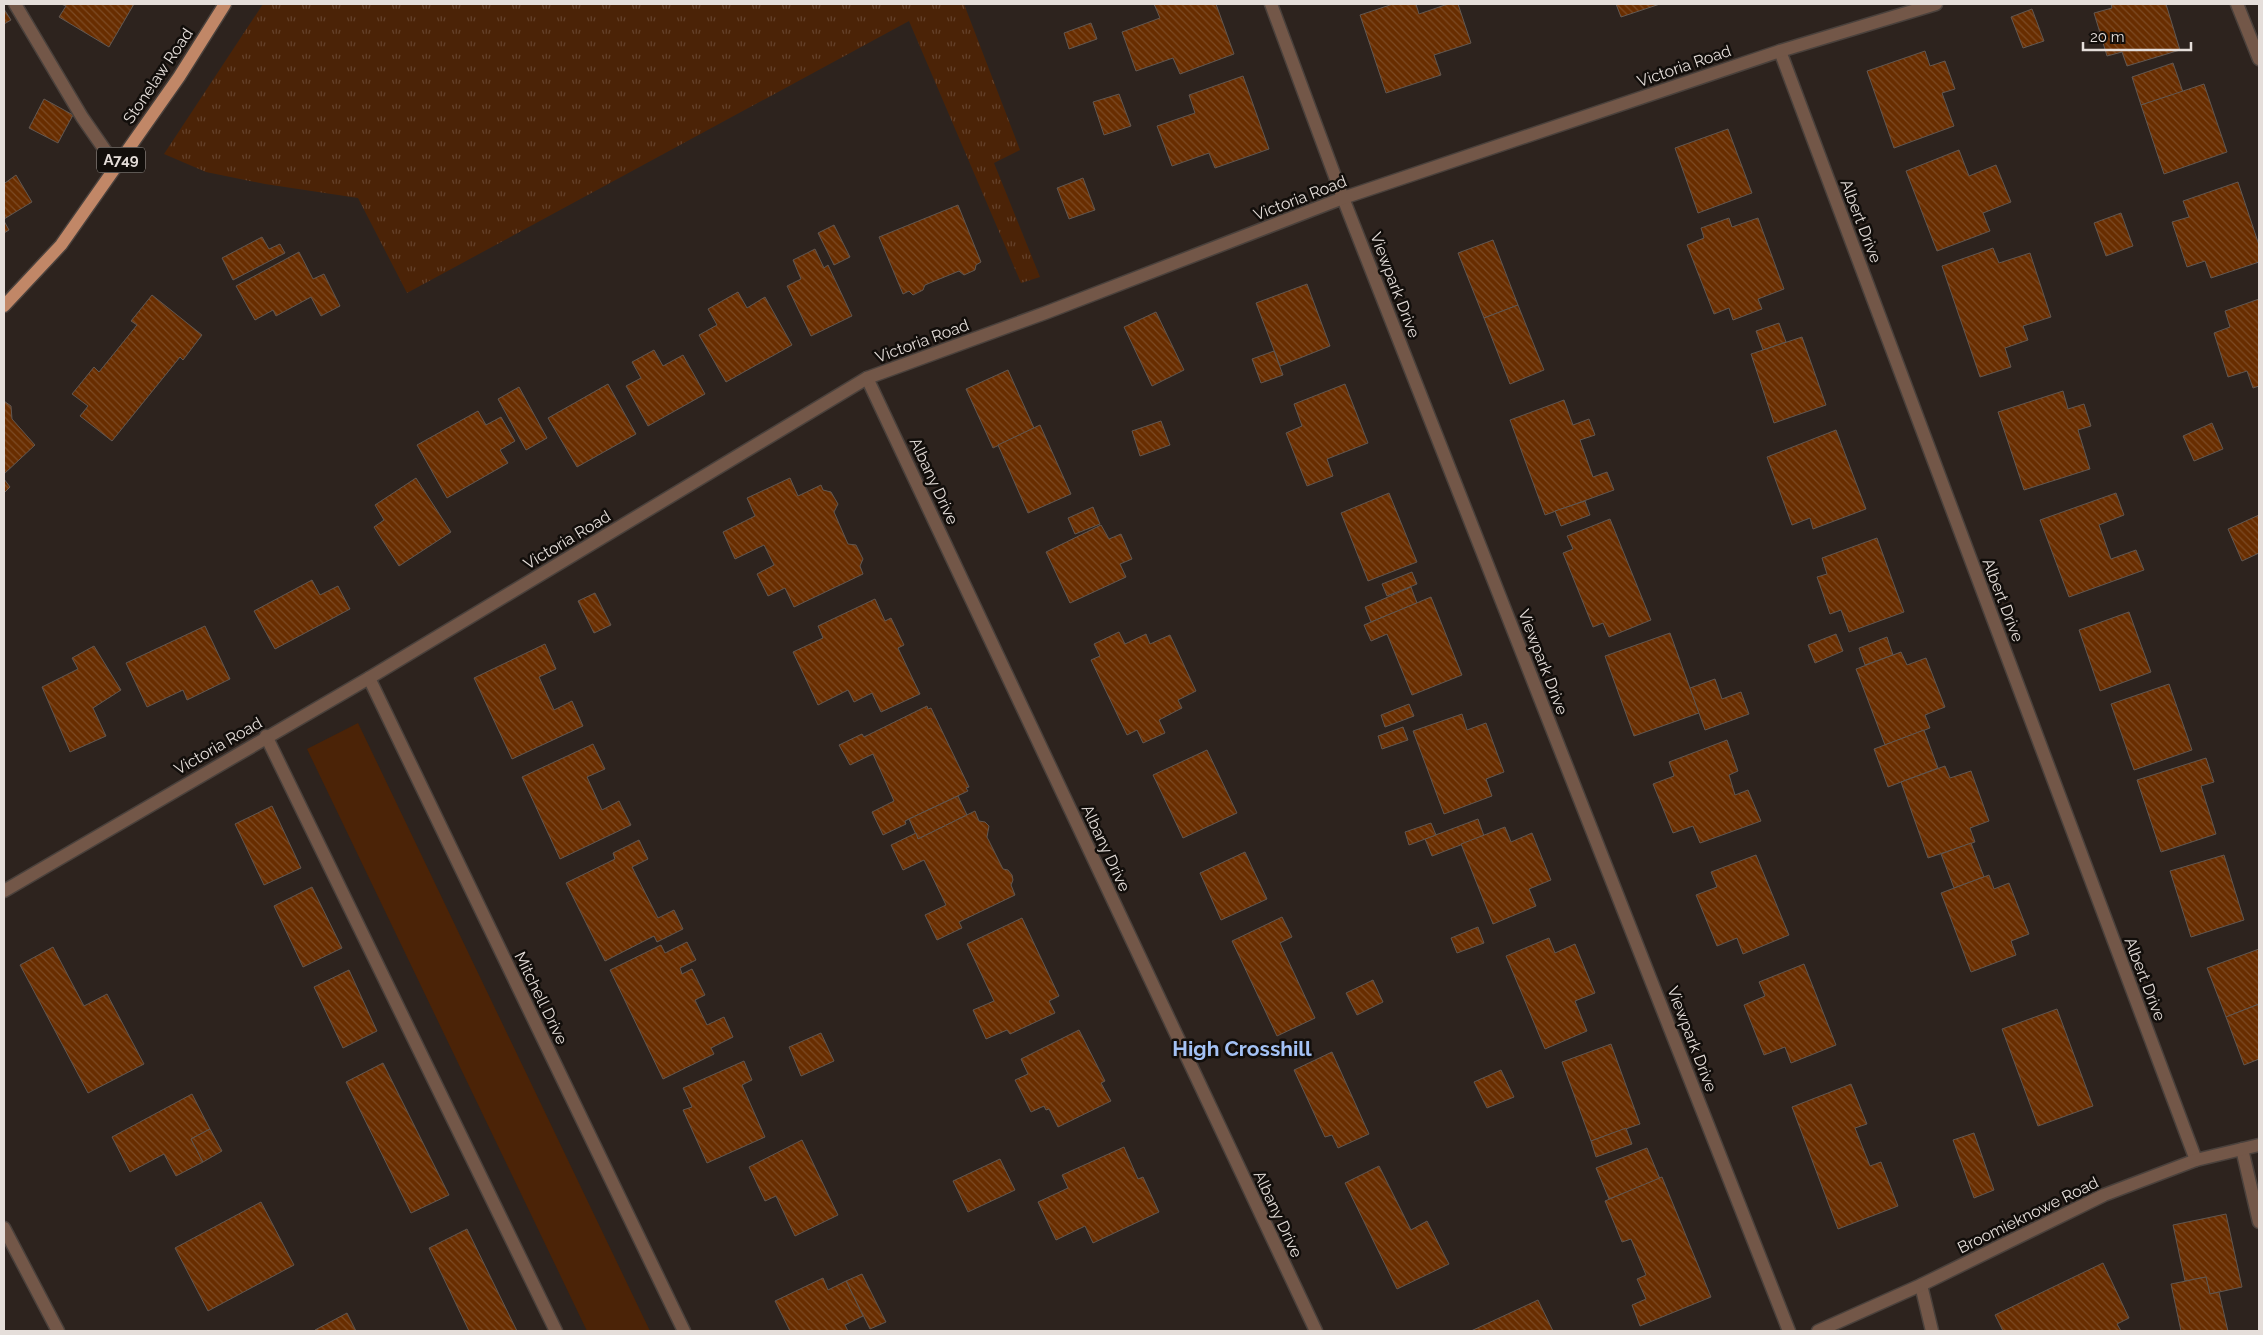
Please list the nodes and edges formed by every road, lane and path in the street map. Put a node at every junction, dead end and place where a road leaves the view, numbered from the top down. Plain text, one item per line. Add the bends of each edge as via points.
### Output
1 (15, 4) edge
2 (225, 4) edge
3 (1271, 4) edge
4 (1936, 4) edge
5 (2237, 4) edge
6 (1780, 51) junction
7 (2259, 59) edge
8 (116, 166) junction
9 (1343, 198) junction
10 (4, 306) edge
11 (867, 378) junction
12 (369, 678) junction
13 (266, 736) junction
14 (4, 891) edge
15 (2259, 1145) edge
16 (2242, 1149) junction
17 (2196, 1160) junction
18 (2259, 1222) edge
19 (4, 1228) edge
20 (1921, 1285) junction
21 (58, 1331) edge
22 (556, 1331) edge
23 (684, 1331) edge
24 (1316, 1331) edge
25 (1789, 1331) edge
26 (1818, 1331) edge
27 (1932, 1331) edge

1 - 8 street via 82,117
2 - 8 main road, Stonelaw Road / A749 via 179,77
3 - 9 street, Viewpark Drive
4 - 6 street, Victoria Road
5 - 7 street
6 - 9 street, Victoria Road
6 - 17 street, Albert Drive
8 - 10 main road, Stonelaw Road / A749 via 61,245
9 - 11 street, Victoria Road
9 - 25 street, Viewpark Drive
11 - 12 street, Victoria Road
11 - 24 street, Albany Drive
12 - 13 street, Victoria Road
12 - 23 street, Mitchell Drive
13 - 14 street, Victoria Road
13 - 22 street
15 - 16 street, Broomieknowe Road
16 - 17 street, Broomieknowe Road
16 - 18 street
17 - 20 street, Broomieknowe Road via 2104,1195
19 - 21 street
20 - 26 street, Broomieknowe Road
20 - 27 street

